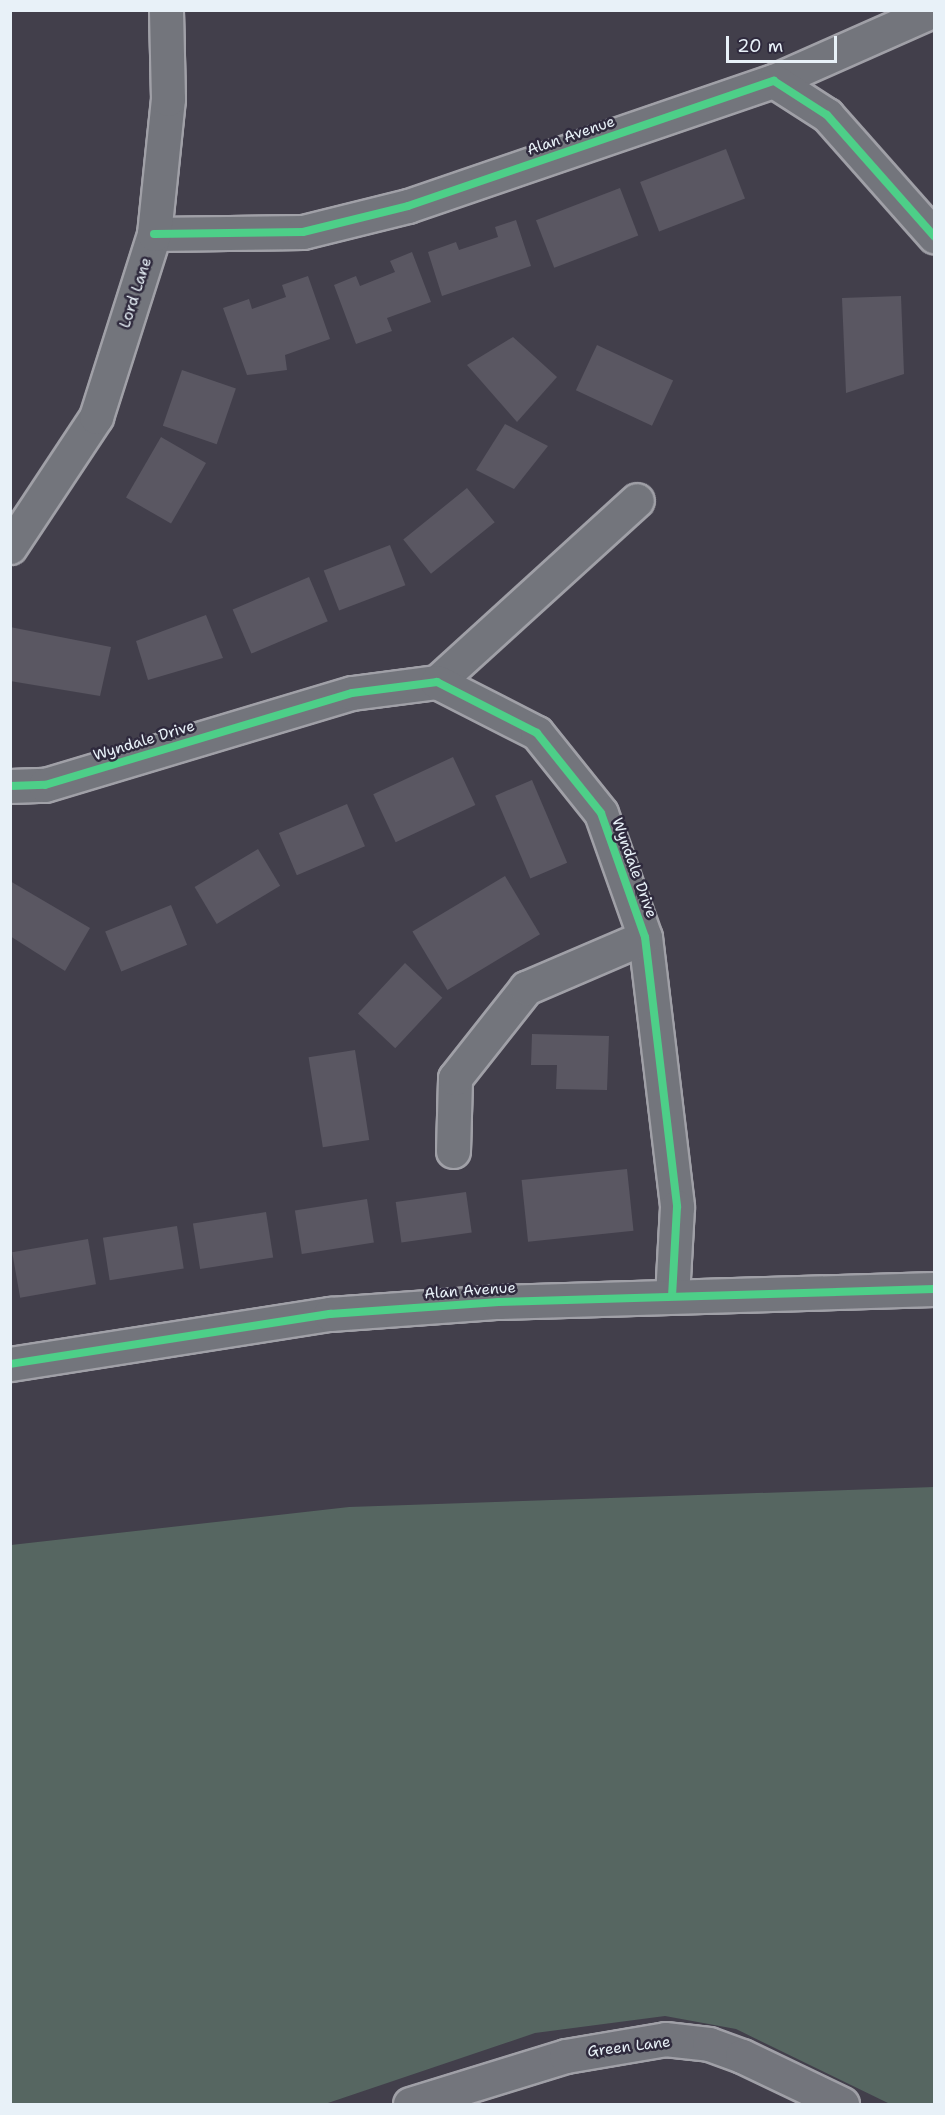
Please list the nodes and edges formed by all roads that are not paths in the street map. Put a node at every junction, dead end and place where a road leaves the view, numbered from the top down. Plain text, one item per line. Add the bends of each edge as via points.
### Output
1 (166, 10) edge
2 (934, 10) edge
3 (774, 81) junction
4 (154, 234) junction
5 (934, 236) edge
6 (636, 500) dead end
7 (10, 547) edge
8 (437, 682) junction
9 (10, 786) edge
10 (645, 937) junction
11 (453, 1150) dead end
12 (934, 1289) edge
13 (672, 1296) junction
14 (10, 1364) edge
15 (410, 2104) edge
16 (842, 2104) edge

1 - 4 street, Lord Lane via 168,99
2 - 3 street, Alan Avenue
3 - 4 street, Alan Avenue via 408,206 303,232
3 - 5 street via 827,116
4 - 7 street, Lord Lane via 96,417
6 - 8 street
8 - 9 street, Wyndale Drive via 352,693 45,784
8 - 10 street, Wyndale Drive via 537,734 601,813
10 - 11 street, Wyndale Drive via 526,988 455,1078
10 - 13 street, Wyndale Drive via 677,1207
12 - 13 street, Alan Avenue
13 - 14 street, Alan Avenue via 330,1314
15 - 16 street, Green Lane via 566,2056 665,2039 708,2044 742,2056

